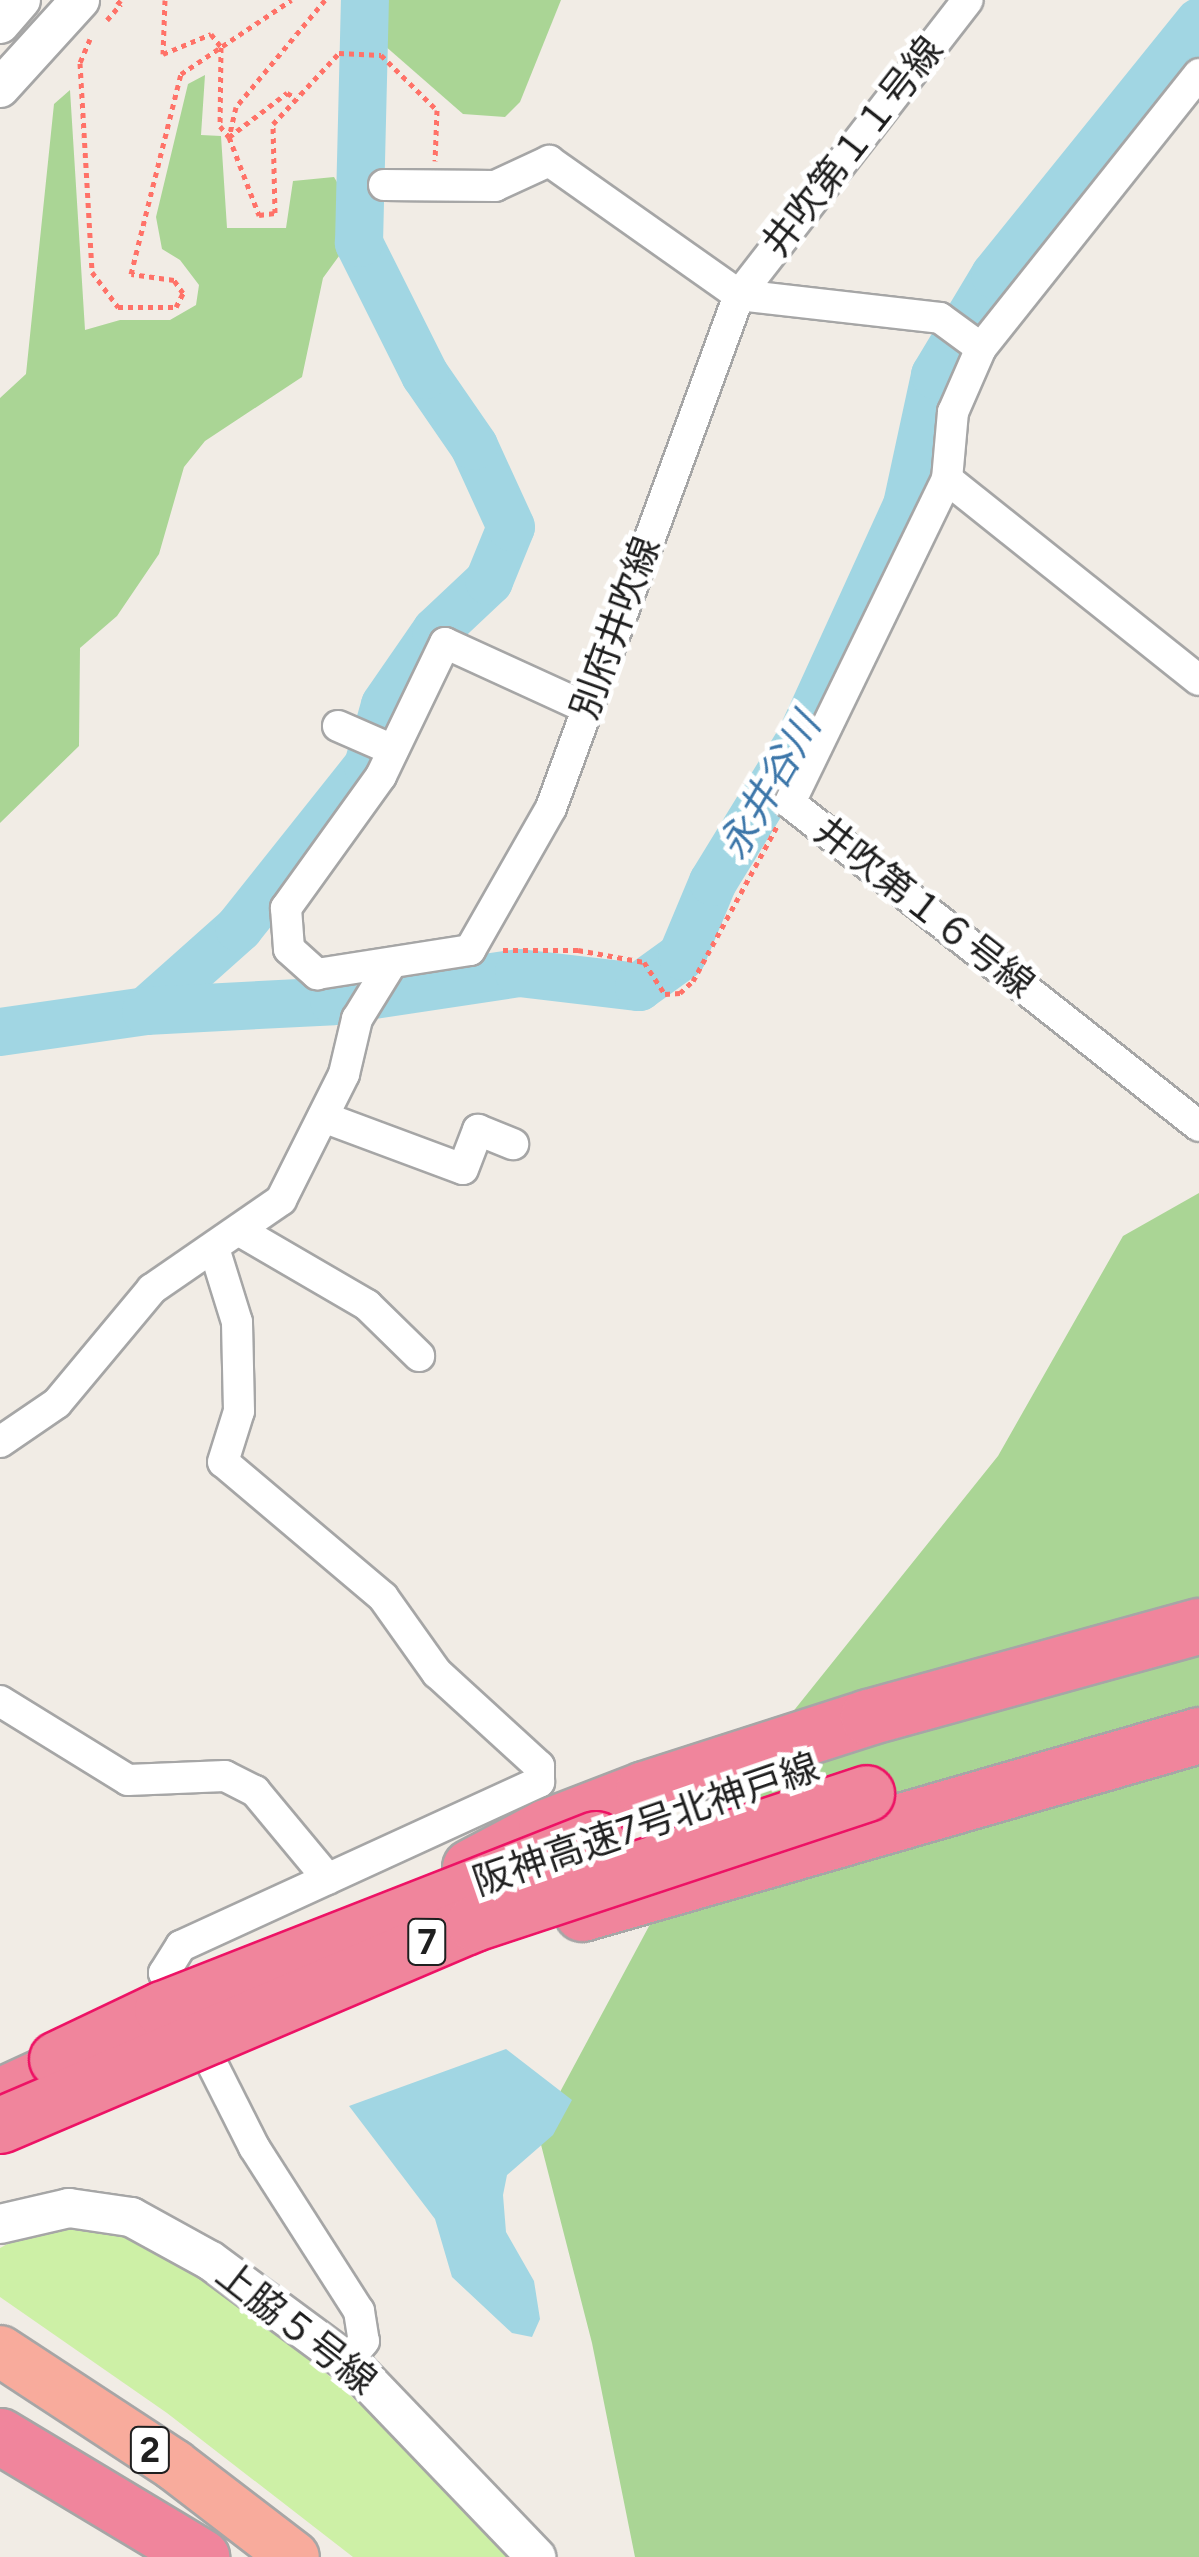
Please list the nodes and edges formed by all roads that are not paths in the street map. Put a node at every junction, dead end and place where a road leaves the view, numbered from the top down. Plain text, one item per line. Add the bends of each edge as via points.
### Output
1 (21, 0) edge
2 (80, 0) edge
3 (968, 0) edge
4 (0, 24) edge
5 (1199, 74) edge
6 (0, 88) edge
7 (384, 185) dead end
8 (739, 295) junction
9 (977, 344) junction
10 (947, 479) junction
11 (1199, 680) edge
12 (587, 708) junction
13 (389, 967) junction
14 (323, 1117) junction
15 (1199, 1126) edge
16 (512, 1144) dead end
17 (240, 1231) junction
18 (214, 1248) junction
19 (418, 1356) dead end
20 (0, 1442) edge
21 (1199, 1626) edge
22 (1199, 1659) edge
23 (1199, 1701) edge
24 (0, 1702) edge
25 (1199, 1736) edge
26 (328, 1879) junction
27 (184, 2010) dead end
28 (201, 2042) dead end
29 (0, 2086) edge
30 (0, 2096) edge
31 (0, 2114) edge
32 (0, 2125) edge
33 (0, 2224) edge
34 (0, 2351) edge
35 (347, 2361) junction
36 (0, 2436) edge
37 (201, 2557) edge
38 (294, 2557) edge
39 (536, 2557) edge

1 - 4 street
2 - 6 street
3 - 8 street, 井吹第１１号線
5 - 9 street, 井吹第１６号線
7 - 8 street via 495,186 549,160
8 - 9 street via 940,318
8 - 12 street, 別府井吹線
9 - 10 street, 井吹第１６号線 via 953,412
10 - 11 street
10 - 15 street, 井吹第１６号線 via 790,802
12 - 13 street, 別府井吹線 via 551,808 470,950
12 - 13 street via 445,643 369,740 286,908 289,948 317,974
13 - 14 street via 358,1019
14 - 16 street via 463,1169 478,1130
14 - 17 street via 281,1200
17 - 18 street
17 - 19 street via 367,1305
18 - 20 street via 152,1289 56,1403
18 - 26 street via 237,1322 240,1412 223,1462 382,1597 437,1673 540,1766 540,1782
21 - 30 highway via 868,1717 563,1821 289,1961
22 - 29 highway, 阪神高速7号北神戸線 / 7, bridge via 856,1754 596,1839 162,2009
23 - 32 highway, 阪神高速7号北神戸線 / 7, bridge via 866,1793 474,1923
24 - 26 street via 128,1780 225,1776 255,1791
25 - 31 highway via 581,1914 300,1983
26 - 27 street via 181,1946 164,1973
28 - 35 street via 254,2147 359,2311 364,2341
33 - 35 street, 上脇５号線 via 69,2208 131,2217 210,2261
34 - 38 highway, 2 via 174,2465
35 - 39 street, 上脇５号線
36 - 37 highway

